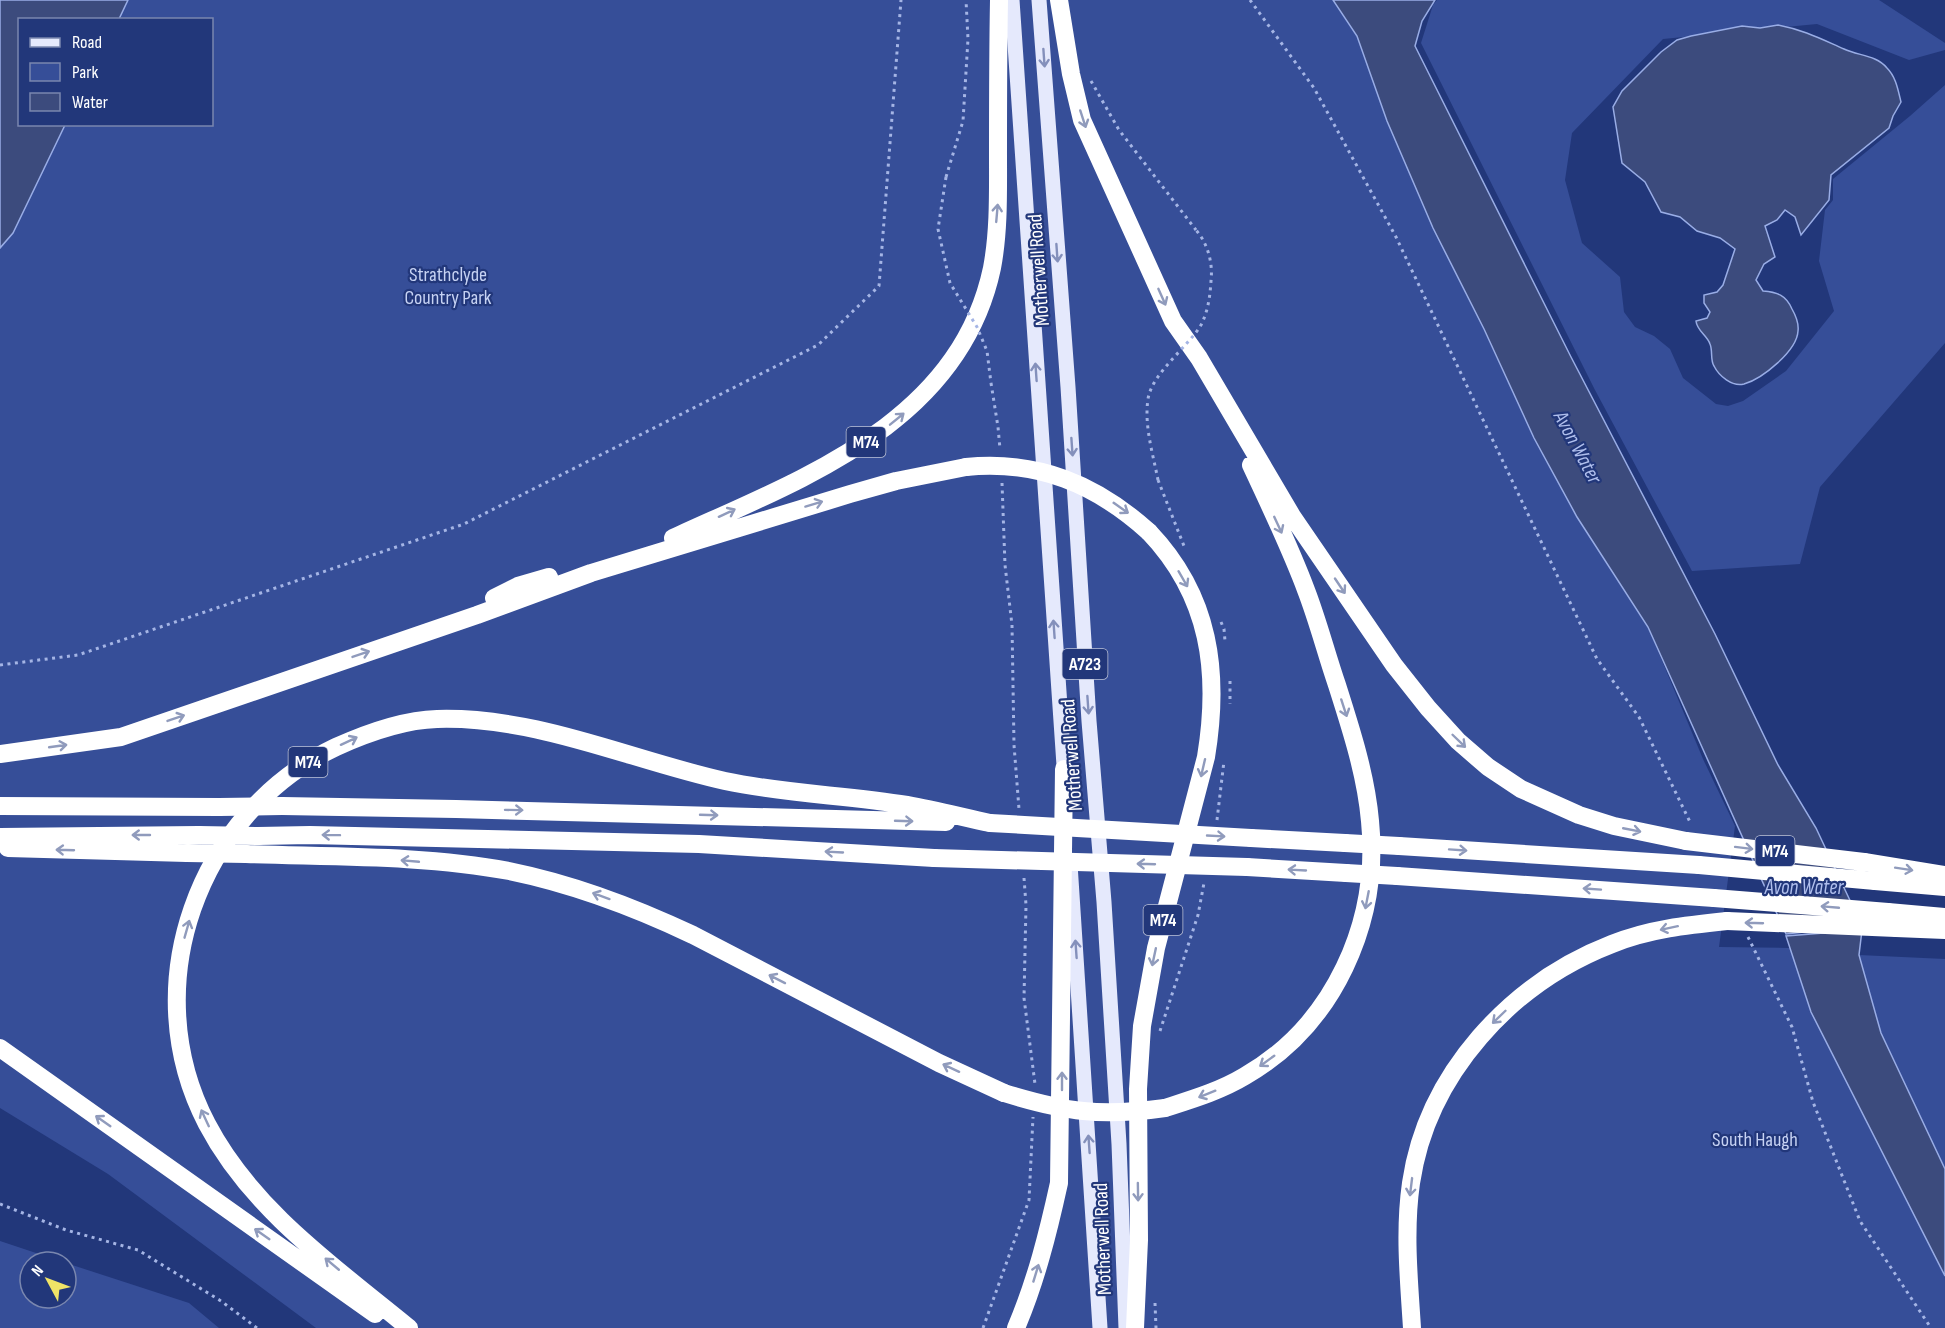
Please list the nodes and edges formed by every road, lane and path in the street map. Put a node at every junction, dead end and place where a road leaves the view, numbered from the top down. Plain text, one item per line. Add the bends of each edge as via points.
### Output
1 (901, 0) edge
2 (966, 0) edge
3 (999, 0) edge
4 (1012, 0) edge
5 (1039, 0) edge
6 (1059, 0) edge
7 (1250, 0) edge
8 (1089, 77) dead end
9 (1199, 358) junction
10 (991, 383) dead end
11 (1158, 480) dead end
12 (419, 634) junction
13 (0, 665) edge
14 (0, 754) edge
15 (1064, 769) junction
16 (0, 806) edge
17 (990, 823) junction
18 (1689, 832) junction
19 (0, 837) edge
20 (0, 848) edge
21 (1945, 875) edge
22 (1945, 887) edge
23 (1945, 917) edge
24 (1892, 920) junction
25 (1945, 930) edge
26 (1744, 931) dead end
27 (0, 1048) edge
28 (0, 1204) edge
29 (1412, 1327) edge
30 (257, 1328) edge
31 (396, 1328) edge
32 (409, 1328) edge
33 (1016, 1328) edge
34 (1100, 1328) edge
35 (1126, 1328) edge
36 (1135, 1328) edge
37 (1931, 1328) edge

1 - 13 path via 879,286 818,345 464,524 78,655
2 - 10 path, bridge via 963,122 946,177 938,229 950,283 987,351
12 -> 3 highway, M74 via 518,586 670,540 762,497 844,456 898,419 923,395 968,334 985,296 992,266 998,202
15 -> 4 main road, Motherwell Road / A723
5 -> 35 main road, Motherwell Road / A723 via 1104,902
6 -> 9 highway, M74 via 1082,120 1173,321
7 - 18 path via 1314,88 1396,237 1597,658 1639,717
8 - 11 path, bridge via 1119,130 1202,238 1212,268 1209,305 1200,327 1162,370 1148,397 1147,424
9 -> 18 highway, M74 via 1292,516 1394,665 1458,741 1488,768 1553,805 1614,826
9 -> 20 highway, M74, bridge via 1306,590 1358,752 1370,822 1371,856 1362,926 1347,965 1324,1004 1272,1058 1246,1076 1201,1097 1165,1108 1121,1113 1075,1112 1004,1093 653,916 579,889 507,871 398,860
14 -> 12 highway, M74 via 121,737
12 -> 36 highway, M74, bridge via 591,573 775,516 896,481 966,467 1021,468 1071,480 1108,499 1149,532 1173,562 1197,605 1207,636 1212,686 1206,757 1156,948 1142,1026 1137,1099 1139,1240
33 -> 15 highway via 1046,1241 1059,1183
34 -> 15 main road, Motherwell Road / A723
16 -> 17 highway, M74, bridge via 456,808
17 -> 22 highway, M74, bridge via 1699,865
32 -> 17 highway, M74 via 310,1245 242,1179 206,1123 189,1082 176,1016 177,980 188,923 206,874 224,844 274,787 298,767 358,736 435,719 475,721 527,727 732,783 908,805
18 -> 21 highway, M74, bridge
24 -> 19 highway, bridge via 1714,898 1247,867 934,858 699,844 322,835
23 - 24 highway
24 - 25 highway
24 -> 29 highway, bridge via 1727,921 1646,933 1573,961 1516,1000 1489,1026 1449,1080 1418,1152 1411,1182 1407,1254
26 - 37 path via 1792,1028 1813,1102 1860,1221
31 -> 27 highway
28 - 30 path via 66,1230 138,1250

